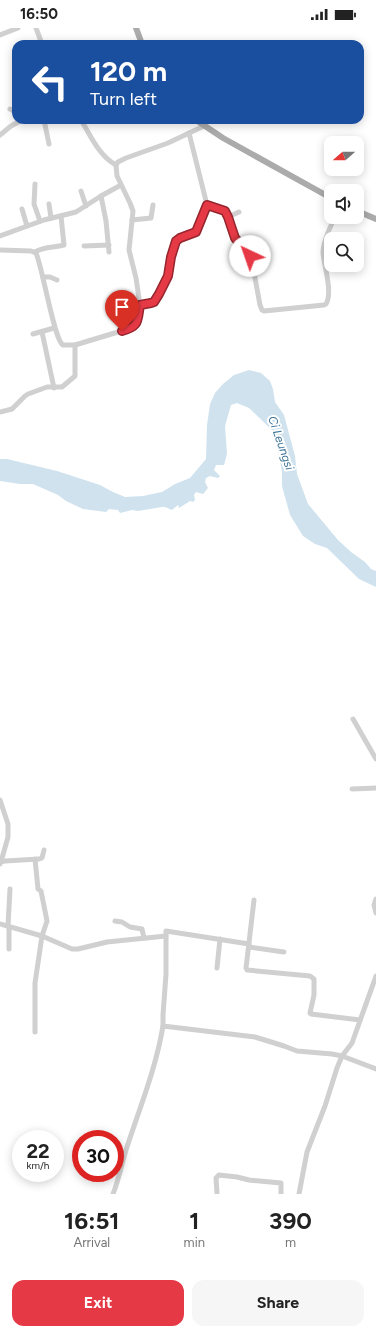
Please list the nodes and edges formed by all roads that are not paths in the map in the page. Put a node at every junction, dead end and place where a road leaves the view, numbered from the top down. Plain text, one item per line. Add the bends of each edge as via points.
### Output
1 (18, 28) edge
2 (36, 28) edge
3 (136, 28) edge
4 (0, 35) edge
5 (40, 40) edge
6 (140, 40) edge
7 (14, 124) edge
8 (45, 124) edge
9 (83, 124) edge
10 (201, 124) edge
11 (204, 126) junction
12 (189, 133) junction
13 (0, 134) edge
14 (49, 144) dead end
15 (116, 165) junction
16 (34, 184) dead end
17 (121, 185) junction
18 (81, 190) dead end
19 (324, 194) edge
20 (101, 196) junction
21 (49, 204) dead end
22 (153, 205) dead end
23 (207, 205) junction
24 (86, 206) junction
25 (22, 209) dead end
26 (239, 212) dead end
27 (364, 214) edge
28 (61, 216) junction
29 (228, 217) junction
30 (51, 218) junction
31 (376, 219) edge
32 (132, 220) junction
33 (40, 221) junction
34 (332, 224) edge
35 (27, 226) junction
36 (0, 236) edge
37 (109, 245) junction
38 (84, 246) dead end
39 (0, 250) edge
40 (35, 252) junction
41 (109, 252) dead end
42 (43, 277) junction
43 (57, 280) dead end
44 (127, 294) dead end
45 (140, 304) junction
46 (54, 328) junction
47 (42, 332) junction
48 (33, 334) dead end
49 (75, 345) junction
50 (54, 388) junction
51 (0, 412) edge
52 (353, 719) dead end
53 (376, 759) edge
54 (376, 788) edge
55 (352, 789) dead end
56 (0, 800) edge
57 (44, 850) dead end
58 (35, 859) junction
59 (0, 862) edge
60 (10, 889) dead end
61 (376, 899) edge
62 (254, 900) dead end
63 (376, 914) edge
64 (115, 921) dead end
65 (0, 924) edge
66 (8, 926) junction
67 (42, 936) junction
68 (166, 936) junction
69 (144, 938) junction
70 (220, 939) junction
71 (249, 946) junction
72 (9, 949) dead end
73 (284, 952) dead end
74 (217, 968) dead end
75 (376, 976) edge
76 (360, 1020) junction
77 (163, 1026) junction
78 (35, 1032) dead end
79 (342, 1056) junction
80 (376, 1069) edge
81 (217, 1193) dead end
82 (113, 1194) edge
83 (281, 1194) edge
84 (299, 1194) edge

1 - 4 street
2 - 5 street
3 - 6 main road
7 - 13 street
8 - 14 street
9 - 15 street via 103,156
10 - 11 main road
11 - 12 street
11 - 19 main road
12 - 15 street via 126,158
12 - 23 street
15 - 17 street via 116,176
16 - 33 street via 34,204
17 - 20 street
17 - 32 street via 132,207
18 - 24 street
20 - 24 street
20 - 37 street
21 - 30 street
22 - 32 street via 150,218
23 - 29 street via 222,209
23 - 45 street via 196,232 180,238 175,243 168,276 154,302
24 - 28 street
25 - 35 street
26 - 29 street
27 - 31 main road
28 - 30 street
28 - 40 street via 65,244 49,246
29 - 34 street via 235,238 250,256 260,305 264,311 326,304 327,271 323,253
30 - 33 street
32 - 45 street via 129,250
33 - 35 street
35 - 36 street
37 - 38 street
37 - 41 street
39 - 40 street
40 - 42 street
42 - 43 street
42 - 46 street
44 - 45 street via 130,301
45 - 49 street via 134,326
46 - 47 street
46 - 49 street via 61,345
47 - 48 street
47 - 50 street
49 - 50 street via 75,376 62,387
50 - 51 street via 28,394 12,409
52 - 53 street
54 - 55 street
56 - 59 street via 8,824 8,837
57 - 58 street via 42,858
58 - 59 street
58 - 67 street via 38,889 41,891 47,918
60 - 66 street
61 - 63 street
62 - 71 street
64 - 69 street via 142,929
65 - 66 street
66 - 67 street
66 - 72 street
67 - 69 street via 72,949
67 - 78 street via 35,983
68 - 69 street
68 - 70 street via 166,931
68 - 77 street
70 - 71 street
70 - 74 street
71 - 73 street
71 - 76 street via 247,970 313,978 311,1014
75 - 76 street
76 - 79 street via 352,1043
77 - 79 street via 255,1037 297,1051
77 - 82 street via 156,1060
79 - 80 street
79 - 84 street via 307,1152
81 - 83 street via 216,1178 219,1175 281,1183

